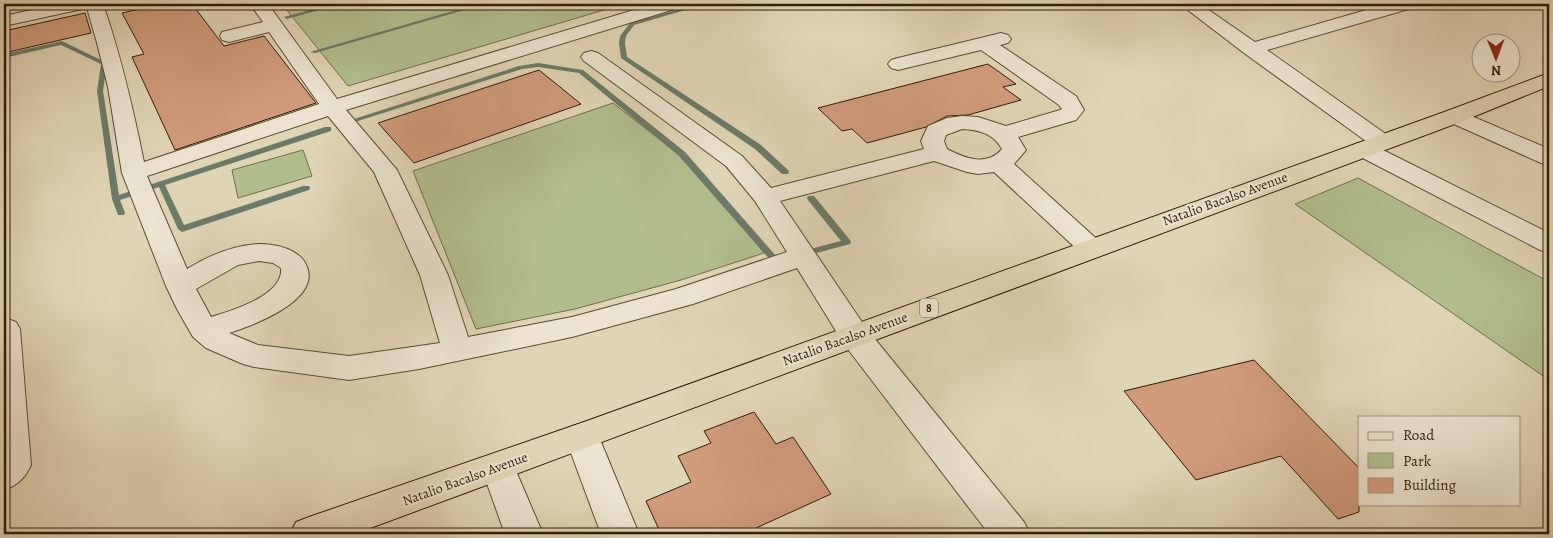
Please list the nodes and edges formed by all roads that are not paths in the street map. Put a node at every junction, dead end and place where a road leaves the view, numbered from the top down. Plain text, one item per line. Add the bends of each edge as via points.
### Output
1 (83, 4) edge
2 (94, 4) edge
3 (259, 4) edge
4 (672, 4) edge
5 (1189, 4) edge
6 (1406, 4) edge
7 (4, 21) edge
8 (274, 25) junction
9 (592, 29) junction
10 (229, 36) dead end
11 (535, 47) junction
12 (1251, 49) junction
13 (591, 58) junction
14 (898, 64) dead end
15 (1549, 79) edge
16 (332, 107) junction
17 (1455, 116) junction
18 (1005, 134) junction
19 (1372, 146) junction
20 (937, 153) junction
21 (1549, 158) edge
22 (999, 164) junction
23 (134, 173) junction
24 (765, 197) junction
25 (1549, 244) edge
26 (1091, 248) junction
27 (804, 256) junction
28 (180, 286) junction
29 (5, 329) dead end
30 (204, 330) junction
31 (855, 336) junction
32 (457, 350) junction
33 (582, 437) junction
34 (498, 468) junction
35 (4, 475) edge
36 (309, 534) edge
37 (524, 534) edge
38 (620, 534) edge
39 (1011, 534) edge

1 - 7 street
2 - 23 street via 118,87
3 - 8 street
4 - 9 street
5 - 12 street
6 - 12 street
8 - 10 street
8 - 16 street
9 - 11 street
9 - 13 street
11 - 13 street
11 - 16 street
12 - 19 street
13 - 24 street via 734,161
14 - 18 street via 994,41 1068,101 1073,110 1068,115
15 - 17 highway, Natalio Bacalso Avenue / 8
16 - 23 street
16 - 32 street via 385,170 434,274
17 - 19 highway, Natalio Bacalso Avenue / 8
17 - 21 street
18 - 20 street via 984,124 949,124 934,133 931,139
18 - 22 street via 1014,150
19 - 25 street
19 - 26 highway, Natalio Bacalso Avenue / 8
20 - 22 street via 966,166
20 - 24 street
22 - 26 street
23 - 28 street
24 - 27 street
26 - 31 highway, Natalio Bacalso Avenue / 8
27 - 31 street
27 - 32 street via 684,297 572,327
28 - 30 street
28 - 30 street via 216,264 246,254 274,253 292,262 295,278 280,298 250,314
29 - 35 street via 14,465
30 - 32 street via 217,340 254,356 349,368
31 - 33 highway, Natalio Bacalso Avenue / 8
31 - 39 street
33 - 34 highway, Natalio Bacalso Avenue / 8
33 - 38 street
34 - 36 highway, Natalio Bacalso Avenue / 8
34 - 37 street

